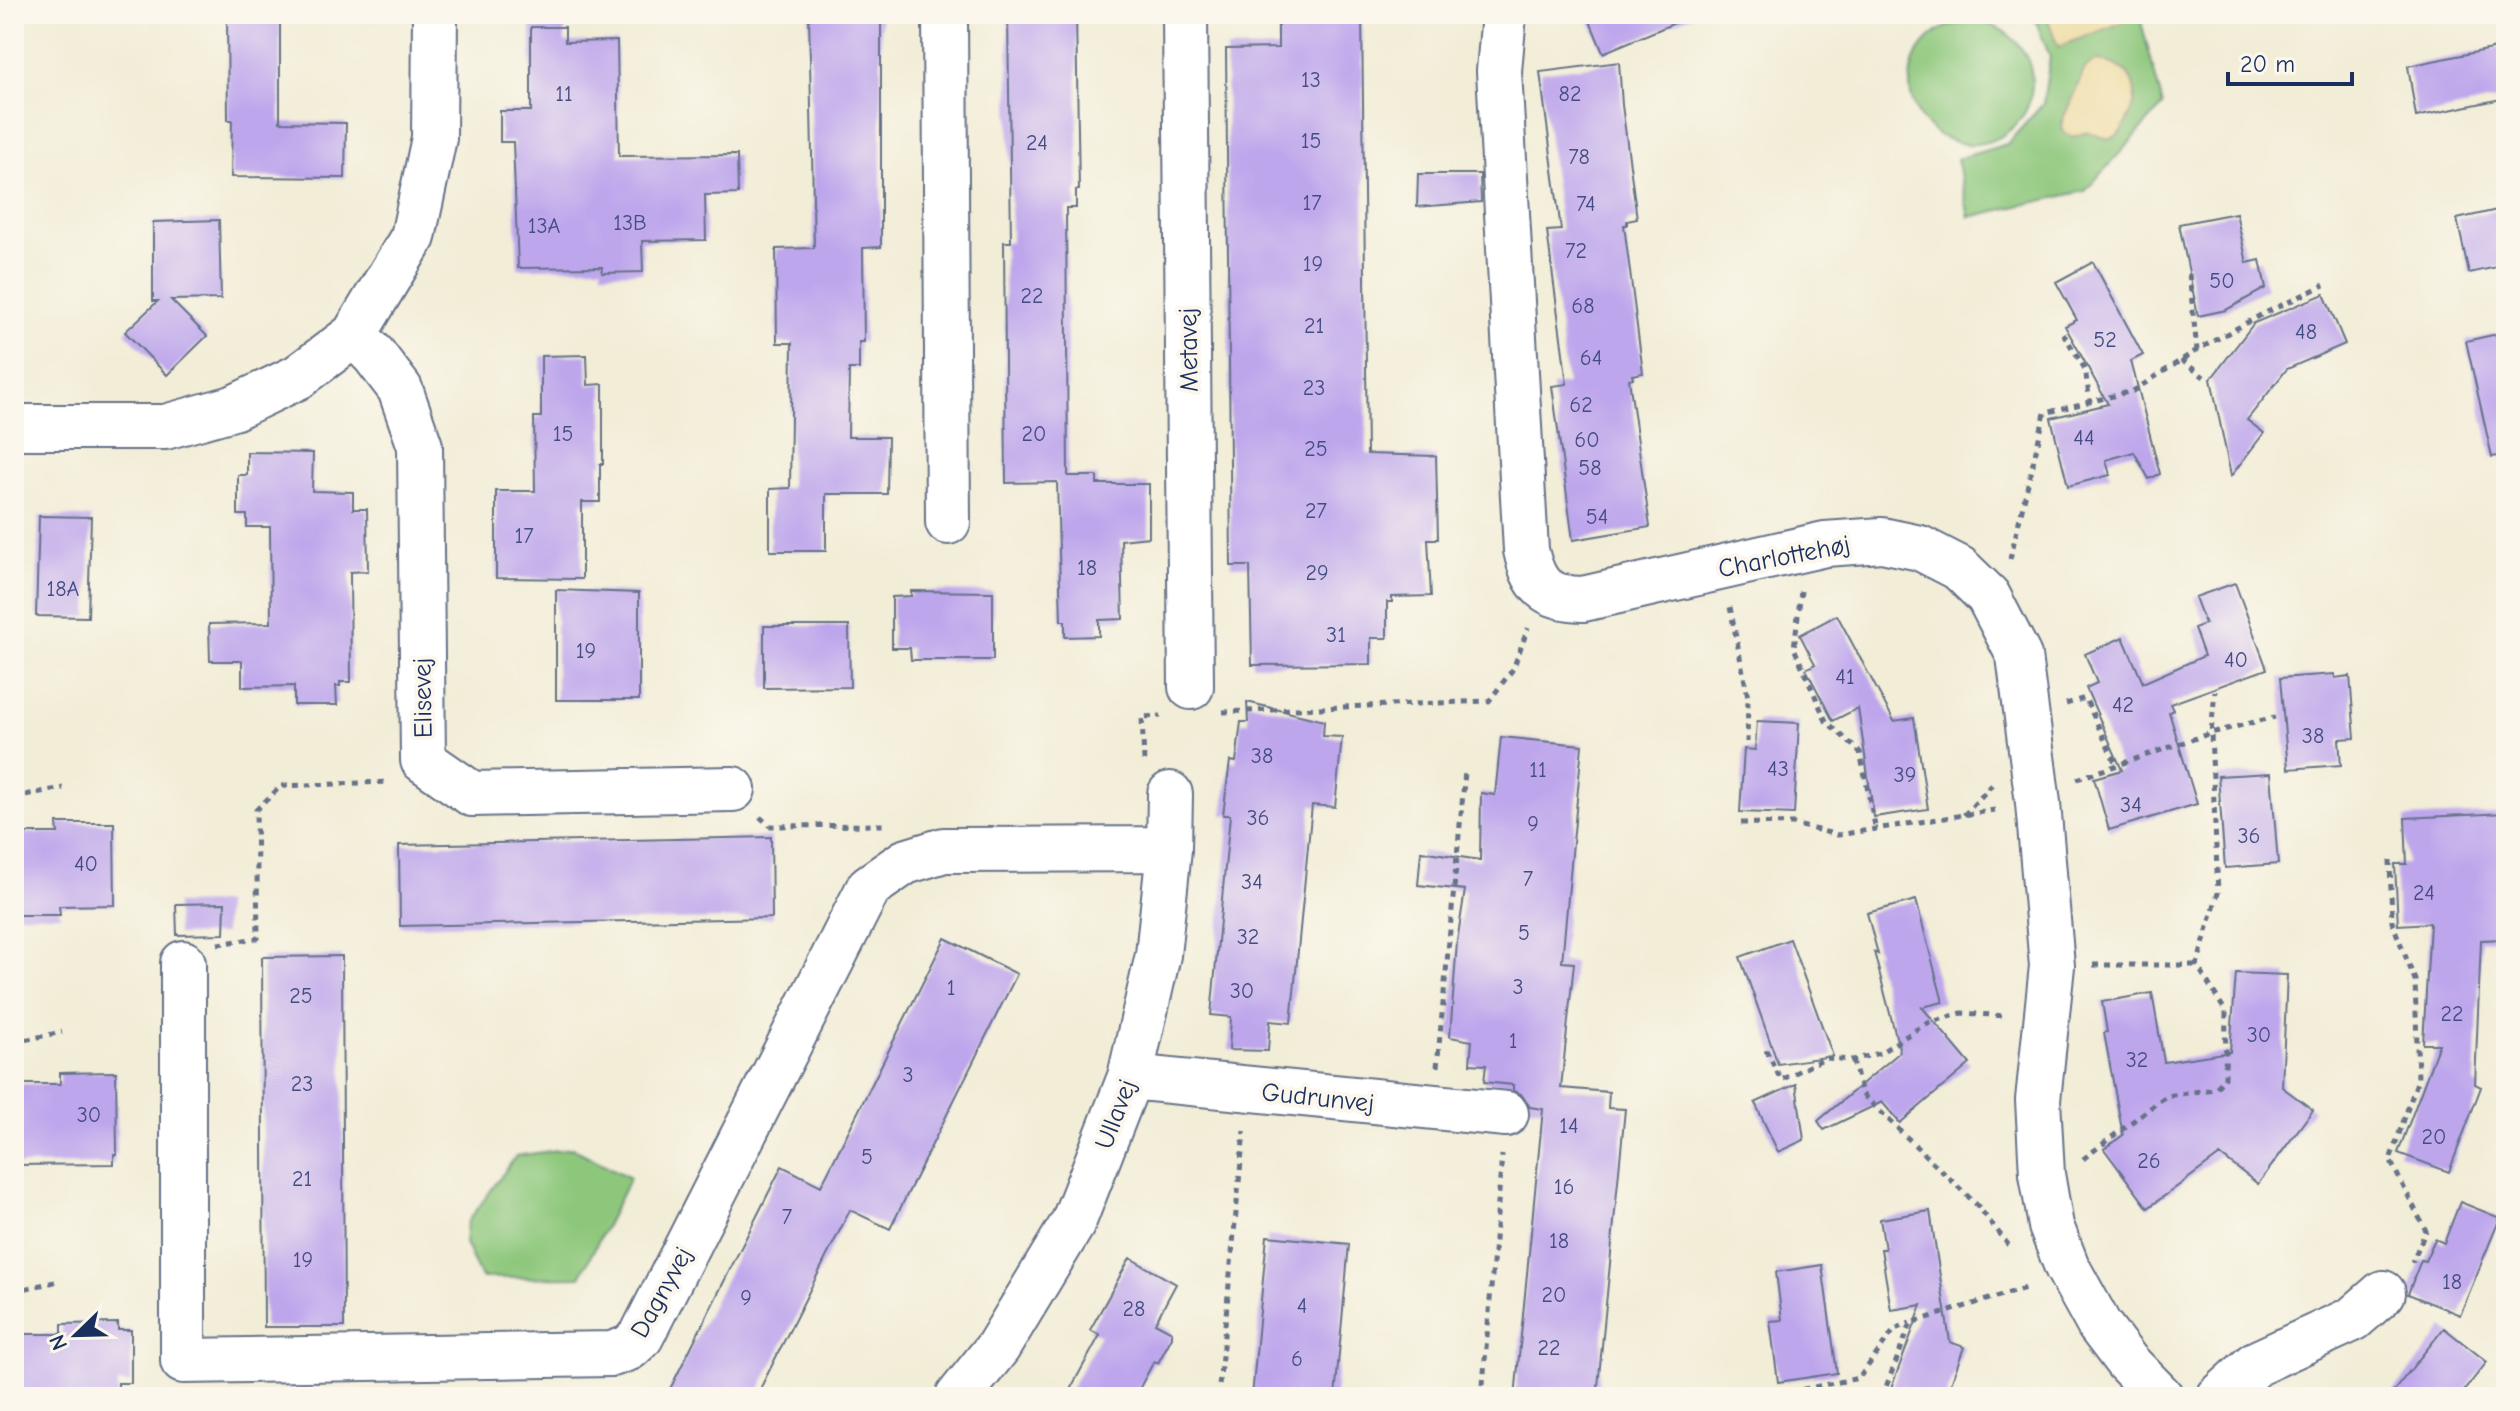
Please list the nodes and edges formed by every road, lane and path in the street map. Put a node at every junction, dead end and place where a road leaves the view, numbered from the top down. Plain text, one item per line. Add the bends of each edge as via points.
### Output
1 (435, 14) edge
2 (945, 14) edge
3 (1185, 14) edge
4 (1504, 14) edge
5 (2189, 274) dead end
6 (2324, 285) dead end
7 (2063, 333) dead end
8 (354, 335) junction
9 (2197, 350) junction
10 (2181, 360) junction
11 (2204, 377) dead end
12 (2090, 402) junction
13 (14, 427) edge
14 (948, 522) dead end
15 (1793, 551) junction
16 (1722, 567) junction
17 (1543, 589) junction
18 (1988, 596) junction
19 (2215, 691) dead end
20 (1190, 705) junction
21 (2027, 717) junction
22 (2275, 717) dead end
23 (2211, 733) junction
24 (1747, 742) dead end
25 (423, 760) junction
26 (2117, 766) junction
27 (1465, 772) dead end
28 (63, 788) dead end
29 (733, 789) joint
30 (1170, 794) joint
31 (14, 797) edge
32 (2038, 803) junction
33 (1741, 823) dead end
34 (892, 825) dead end
35 (1876, 831) junction
36 (1169, 849) junction
37 (2390, 860) dead end
38 (183, 963) joint
39 (2197, 965) junction
40 (2052, 966) junction
41 (2046, 1018) junction
42 (62, 1032) dead end
43 (14, 1042) edge
44 (1766, 1050) dead end
45 (1853, 1060) junction
46 (1130, 1077) junction
47 (1248, 1090) junction
48 (1433, 1108) junction
49 (1506, 1114) joint
50 (2042, 1174) junction
51 (2012, 1250) dead end
52 (2067, 1267) junction
53 (59, 1281) dead end
54 (14, 1291) edge
55 (2383, 1293) joint
56 (1911, 1323) junction
57 (1779, 1394) dead end
58 (958, 1397) edge
59 (1218, 1397) edge
60 (1482, 1397) edge
61 (1882, 1397) edge
62 (2161, 1397) edge
63 (2219, 1397) edge

1 - 8 street via 434,138 413,237
2 - 14 street
3 - 20 street, Metavej
4 - 17 street via 1499,71 1526,550 1531,572
5 - 9 path
6 - 9 path
7 - 12 path via 2085,369
8 - 13 street via 298,377 233,408 165,427
8 - 25 street, Elisevej via 400,389 420,446
9 - 10 path
10 - 11 path
10 - 12 path via 2133,391
12 - 18 path via 2045,413 2006,575
15 - 16 street, Charlottehøj
15 - 18 street, Charlottehøj via 1882,540 1920,548 1959,568
15 - 35 path via 1801,590 1794,648 1826,721 1860,752
16 - 17 street, Charlottehøj via 1583,599 1561,599
16 - 24 path via 1748,697
17 - 20 path via 1513,669 1489,701
18 - 21 street, Charlottehøj via 2019,656
19 - 23 path
20 - 30 path via 1142,717 1144,780
21 - 26 path via 2085,698
21 - 32 street, Charlottehøj
22 - 23 path
23 - 26 path
23 - 39 path via 2218,893
25 - 29 street, Elisevej via 472,794
25 - 38 path via 391,782 281,786 256,810 258,938 207,946
26 - 32 path via 2067,782
27 - 48 path
28 - 31 path
29 - 34 path via 770,826
30 - 36 street, Ullavej
32 - 35 path
32 - 40 street, Charlottehøj
33 - 35 path via 1793,824 1838,835
36 - 38 street, Dagnyvej via 944,850 905,862 869,887 641,1337 612,1354 183,1361
36 - 46 street, Ullavej via 1158,955
37 - 55 path via 2392,922 2415,980 2418,1079 2390,1160 2426,1231 2398,1294
39 - 40 path
39 - 50 path via 2226,1012 2225,1078 2215,1089 2166,1096 2068,1171
40 - 41 street, Charlottehøj
41 - 45 path via 1962,1013 1925,1024 1880,1053
41 - 50 street, Charlottehøj via 2038,1100
42 - 43 path
44 - 45 path via 1781,1080 1825,1058
45 - 51 path via 1862,1094 1977,1205
46 - 47 street, Gudrunvej
46 - 58 street, Ullavej via 1073,1223 998,1347
47 - 48 street, Gudrunvej
47 - 59 path
48 - 49 street, Gudrunvej
49 - 60 path
50 - 52 street, Charlottehøj via 2051,1226
52 - 56 path via 2021,1292
52 - 62 street, Charlottehøj via 2099,1325
53 - 54 path
55 - 63 street via 2353,1319 2255,1364
56 - 57 path via 1895,1329 1859,1378
56 - 61 path

